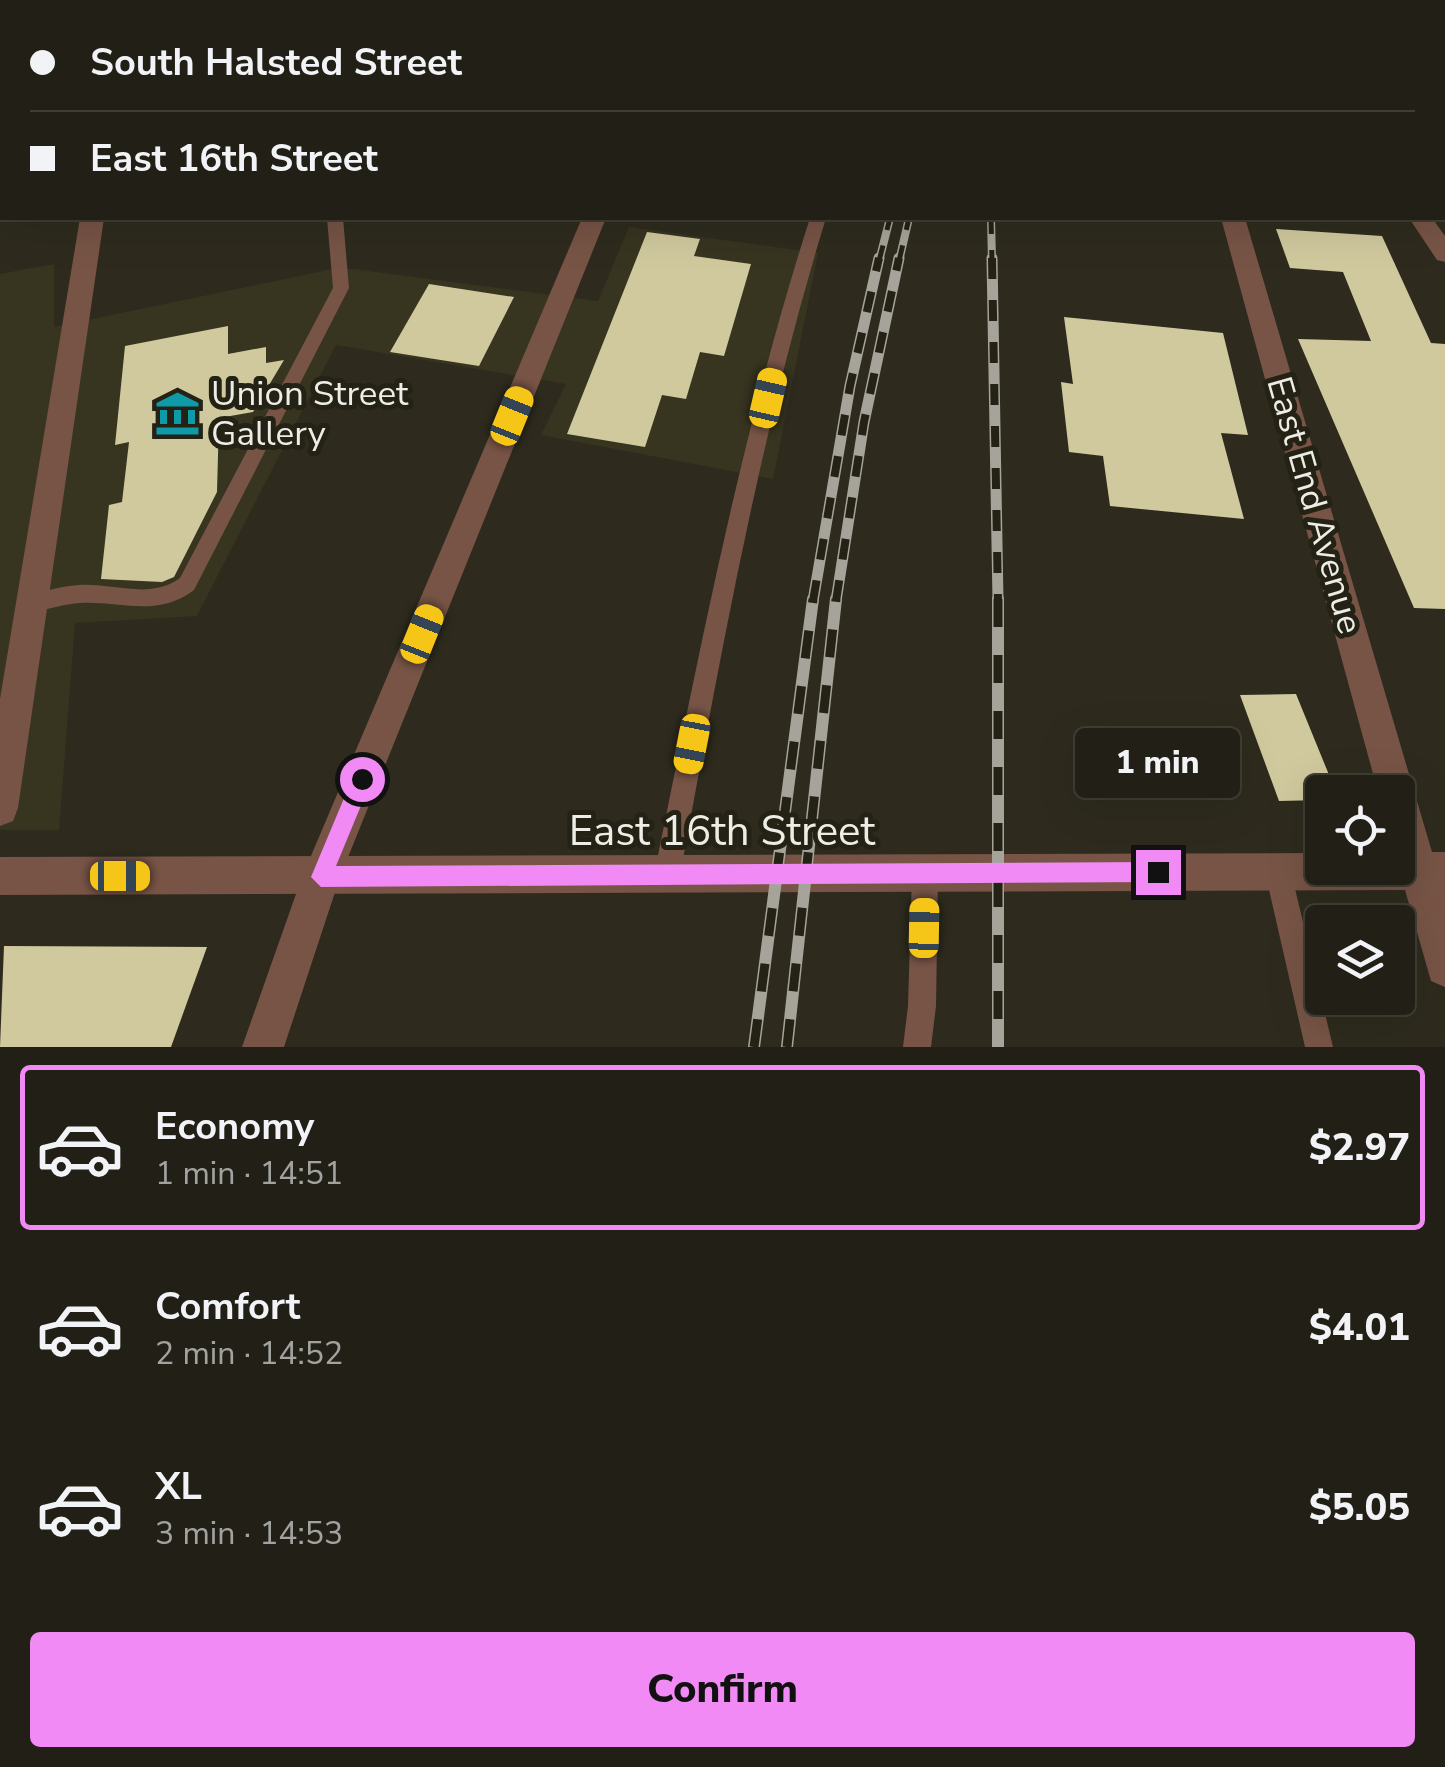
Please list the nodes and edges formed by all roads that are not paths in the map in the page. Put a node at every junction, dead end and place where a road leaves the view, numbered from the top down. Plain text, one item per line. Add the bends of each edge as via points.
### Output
1 (92, 220) edge
2 (335, 220) edge
3 (817, 220) edge
4 (1234, 220) edge
5 (1421, 220) edge
6 (588, 223) edge
7 (1445, 254) edge
8 (33, 604) junction
9 (1392, 775) edge
10 (0, 808) edge
11 (1415, 834) edge
12 (1432, 871) edge
13 (1278, 872) junction
14 (667, 874) junction
15 (925, 874) junction
16 (0, 876) edge
17 (321, 877) junction
18 (1445, 967) edge
19 (263, 1047) edge
20 (917, 1047) edge
21 (1318, 1047) edge

1 - 8 street
2 - 8 lane via 341,288 187,584 156,600 88,594
3 - 14 lane via 793,293 723,591
4 - 9 street, East End Avenue
5 - 7 street
6 - 17 street
8 - 10 street
11 - 12 street, East End Avenue
12 - 13 street, East 16th Street
12 - 18 street, East End Avenue
13 - 15 street, East 16th Street
13 - 21 lane
14 - 15 street, East 16th Street
14 - 17 street, East 16th Street
15 - 20 lane
16 - 17 street, East 16th Street
17 - 19 street

